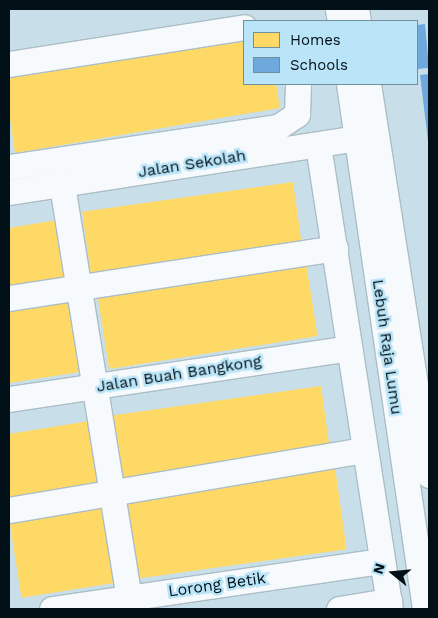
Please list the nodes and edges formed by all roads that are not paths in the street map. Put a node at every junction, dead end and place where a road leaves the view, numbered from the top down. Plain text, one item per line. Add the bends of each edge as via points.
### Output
1 (243, 27) edge
2 (9, 64) edge
3 (298, 85) edge
4 (349, 85) edge
5 (368, 85) edge
6 (366, 137) junction
7 (318, 144) junction
8 (9, 167) edge
9 (62, 185) junction
10 (9, 192) edge
11 (335, 248) junction
12 (79, 287) junction
13 (9, 298) edge
14 (350, 348) junction
15 (96, 386) junction
16 (9, 399) edge
17 (416, 423) edge
18 (364, 450) junction
19 (429, 475) edge
20 (112, 492) junction
21 (9, 510) edge
22 (382, 561) junction
23 (130, 604) edge
24 (389, 605) edge
25 (52, 609) edge
26 (340, 609) edge
27 (424, 609) edge

1 - 2 street
3 - 8 street via 296,114 278,127
4 - 6 street, Lebuh Raja Lumu
5 - 6 street, Lebuh Raja Lumu
6 - 7 street, Jalan Sekolah
6 - 17 street, Lebuh Raja Lumu
7 - 9 street, Jalan Sekolah
7 - 11 street
9 - 10 street, Jalan Sekolah
9 - 12 street
11 - 12 street
11 - 14 street
12 - 13 street
12 - 15 street
14 - 15 street, Jalan Buah Bangkong
14 - 18 street
15 - 16 street, Jalan Buah Bangkong
15 - 20 street
17 - 19 street, Lebuh Raja Lumu
17 - 27 street, Lebuh Raja Lumu
18 - 20 street
18 - 22 street
20 - 21 street
20 - 23 street
22 - 23 street, Lorong Betik
22 - 24 street
23 - 25 street, Lorong Betik
24 - 26 street

